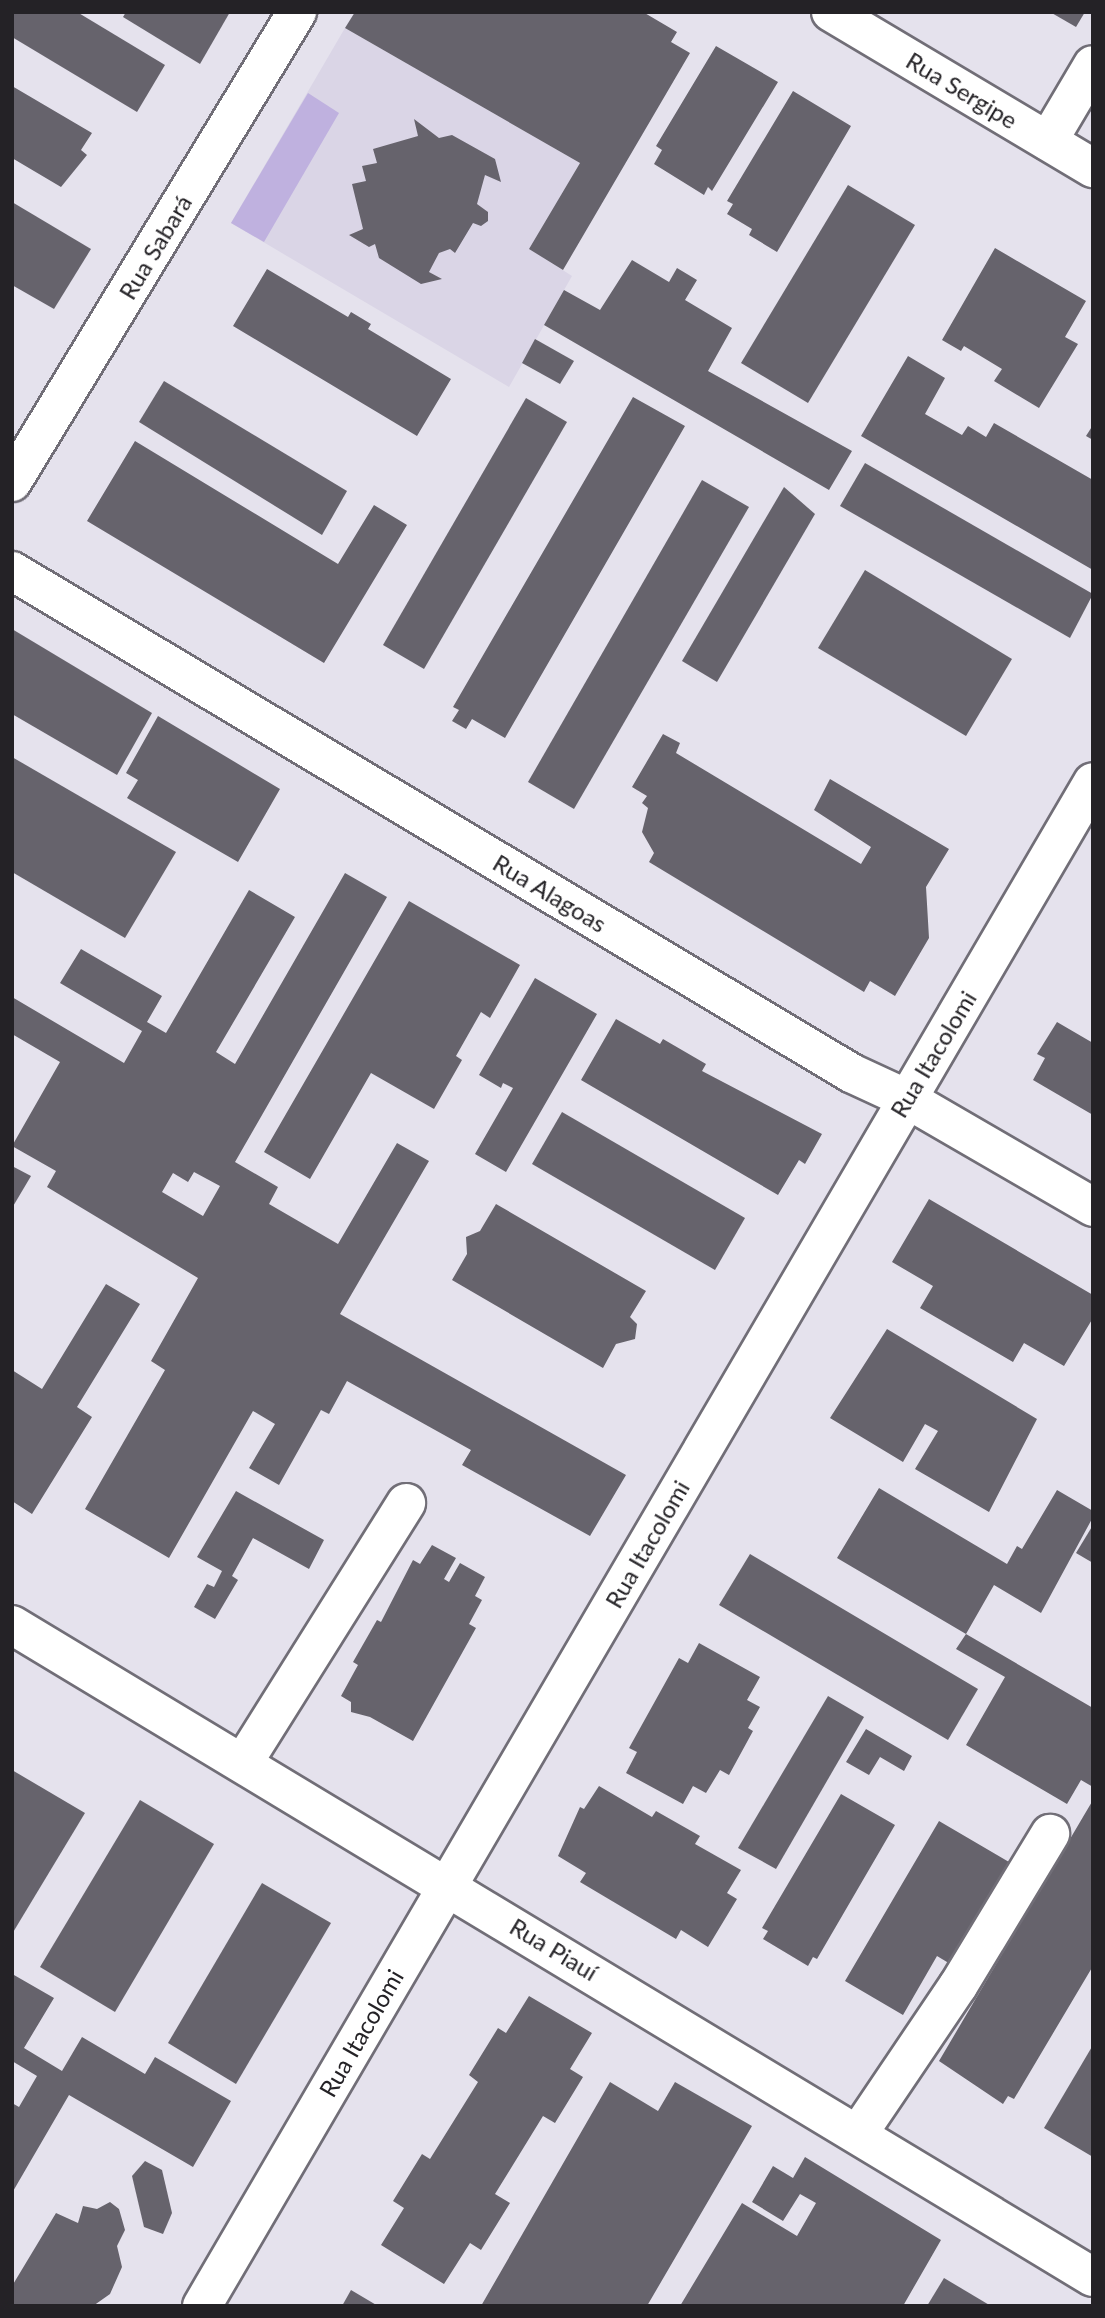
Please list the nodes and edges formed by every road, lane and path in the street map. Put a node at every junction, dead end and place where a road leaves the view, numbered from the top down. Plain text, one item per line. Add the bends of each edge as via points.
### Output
1 (298, 12) edge
2 (831, 12) edge
3 (1093, 65) edge
4 (1048, 141) junction
5 (1093, 168) edge
6 (12, 482) edge
7 (12, 571) edge
8 (1093, 782) edge
9 (907, 1099) junction
10 (1093, 1207) edge
11 (406, 1503) dead end
12 (12, 1625) edge
13 (243, 1763) junction
14 (1050, 1834) dead end
15 (448, 1884) junction
16 (858, 2134) junction
17 (1093, 2277) edge
18 (202, 2306) edge

1 - 6 street, Rua Sabará
2 - 4 street, Rua Sergipe
3 - 4 street
4 - 5 street, Rua Sergipe
7 - 9 street, Rua Alagoas via 851,1073
8 - 9 street, Rua Itacolomi
9 - 10 street, Rua Alagoas
9 - 15 street, Rua Itacolomi
11 - 13 street
12 - 13 street, Rua Piauí
13 - 15 street, Rua Piauí
14 - 16 street via 958,1986
15 - 16 street, Rua Piauí
15 - 18 street, Rua Itacolomi
16 - 17 street, Rua Piauí

